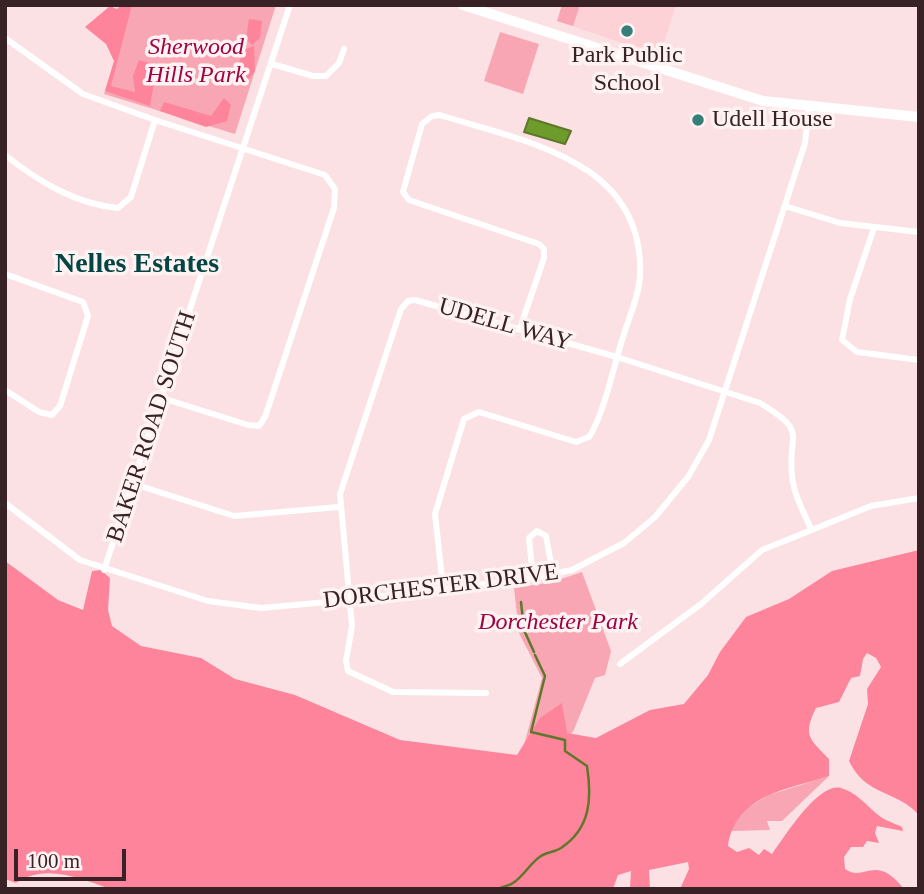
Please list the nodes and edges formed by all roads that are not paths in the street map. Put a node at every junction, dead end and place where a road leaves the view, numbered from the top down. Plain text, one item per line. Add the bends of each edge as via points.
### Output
1 (290, 5) edge
2 (463, 5) edge
3 (5, 38) edge
4 (344, 49) dead end
5 (272, 64) junction
6 (809, 107) junction
7 (919, 117) edge
8 (155, 120) junction
9 (244, 148) junction
10 (5, 155) edge
11 (785, 206) junction
12 (873, 228) junction
13 (919, 232) edge
14 (5, 274) edge
15 (520, 328) junction
16 (617, 357) junction
17 (919, 360) edge
18 (5, 390) edge
19 (727, 391) junction
20 (162, 398) junction
21 (134, 484) junction
22 (919, 498) edge
23 (5, 503) edge
24 (340, 507) junction
25 (811, 529) junction
26 (104, 570) junction
27 (553, 574) junction
28 (533, 578) junction
29 (443, 587) junction
30 (350, 600) junction
31 (620, 664) dead end
32 (485, 693) dead end

1 - 5 street, BAKER ROAD SOUTH
2 - 6 main road via 763,101
3 - 8 street via 83,94
4 - 5 street via 339,63 326,76
5 - 9 street, BAKER ROAD SOUTH
6 - 7 main road
6 - 11 street, DORCHESTER DRIVE via 804,143
8 - 9 street
8 - 10 street via 131,197 118,208 64,194
9 - 20 street, BAKER ROAD SOUTH
9 - 20 street via 325,175 335,189 334,208 304,300 259,426
11 - 12 street
11 - 19 street, DORCHESTER DRIVE
12 - 13 street
12 - 17 street via 842,340 857,352
14 - 18 street via 83,302 88,316 60,406 52,415
15 - 16 street, UDELL WAY
15 - 16 street via 544,258 539,244 409,200 403,192 422,124 432,116 569,158 611,189 629,214 640,261 636,294
15 - 24 street, UDELL WAY via 408,301 401,309 372,393 345,476
16 - 19 street, UDELL WAY
16 - 29 street via 592,433 585,440 576,442 479,412 464,419 435,514
19 - 25 street, UDELL WAY via 760,403 793,428 792,478
19 - 27 street, DORCHESTER DRIVE via 709,440 688,477 655,517 605,555
20 - 21 street, BAKER ROAD SOUTH
21 - 24 street via 234,516
21 - 26 street, BAKER ROAD SOUTH
22 - 25 street via 871,506
23 - 26 street, DORCHESTER DRIVE via 69,554
24 - 30 street, UDELL WAY
25 - 31 street via 752,557 701,604
26 - 30 street, DORCHESTER DRIVE via 230,606 261,608
27 - 28 street, DORCHESTER DRIVE
27 - 28 street via 546,536 537,531 530,538
28 - 29 street, DORCHESTER DRIVE
29 - 30 street, DORCHESTER DRIVE
30 - 32 street, UDELL WAY via 353,633 348,671 393,692

